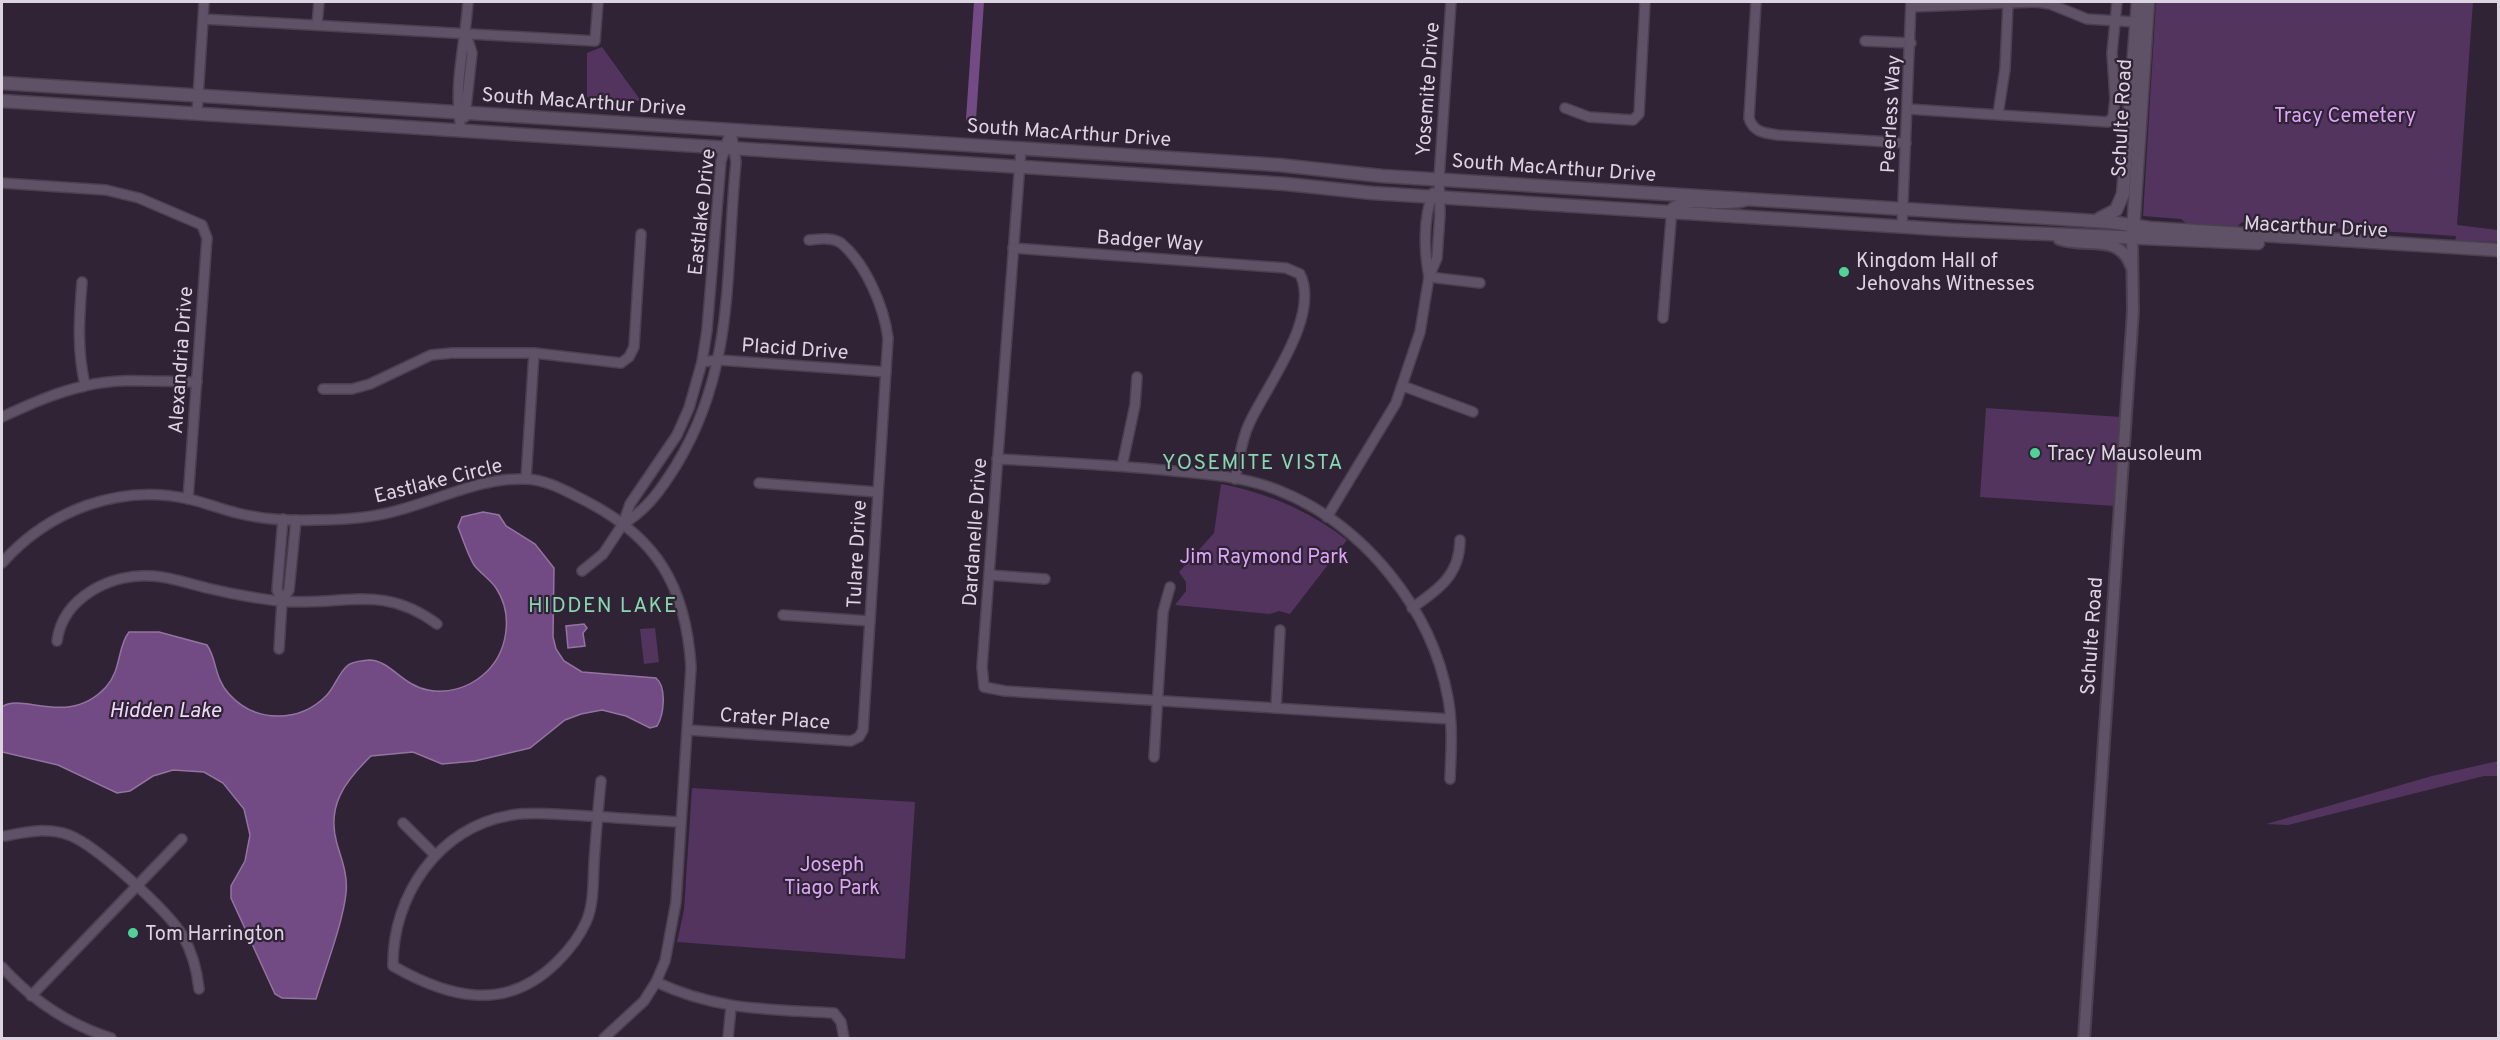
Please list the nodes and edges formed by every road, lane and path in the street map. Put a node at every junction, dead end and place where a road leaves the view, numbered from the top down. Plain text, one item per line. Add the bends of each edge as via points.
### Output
1 (204, 2) edge
2 (319, 2) edge
3 (468, 2) edge
4 (598, 2) edge
5 (1451, 2) edge
6 (1645, 2) edge
7 (1756, 2) edge
8 (2031, 2) edge
9 (2118, 2) edge
10 (2138, 2) edge
11 (2148, 2) edge
12 (1911, 4) edge
13 (2008, 4) junction
14 (203, 19) junction
15 (2116, 21) junction
16 (2136, 22) junction
17 (317, 25) junction
18 (466, 34) junction
19 (1865, 41) dead end
20 (1911, 43) junction
21 (2133, 72) junction
22 (2, 83) edge
23 (198, 96) junction
24 (2, 101) edge
25 (1565, 108) dead end
26 (1908, 109) junction
27 (196, 113) junction
28 (462, 113) junction
29 (1998, 114) junction
30 (461, 130) junction
31 (731, 130) junction
32 (1906, 143) junction
33 (729, 148) junction
34 (1021, 149) junction
35 (1019, 166) junction
36 (1439, 179) junction
37 (2, 183) edge
38 (1436, 197) junction
39 (1750, 200) junction
40 (1903, 209) junction
41 (1670, 212) junction
42 (2089, 221) junction
43 (1902, 227) junction
44 (2132, 229) junction
45 (2044, 233) junction
46 (641, 234) dead end
47 (809, 240) dead end
48 (1013, 248) junction
49 (2499, 250) edge
50 (2499, 255) edge
51 (2133, 272) junction
52 (1429, 277) junction
53 (82, 282) dead end
54 (1480, 283) dead end
55 (1663, 318) dead end
56 (534, 353) junction
57 (719, 360) junction
58 (702, 363) junction
59 (886, 372) junction
60 (1137, 377) dead end
61 (197, 382) junction
62 (86, 385) junction
63 (1403, 386) junction
64 (323, 389) dead end
65 (1473, 412) dead end
66 (2, 417) edge
67 (997, 459) junction
68 (1122, 466) junction
69 (1235, 478) junction
70 (526, 479) junction
71 (759, 483) dead end
72 (877, 492) junction
73 (188, 499) junction
74 (1327, 517) junction
75 (283, 519) junction
76 (296, 520) junction
77 (623, 524) junction
78 (1460, 540) dead end
79 (2, 563) edge
80 (582, 572) dead end
81 (989, 575) junction
82 (1045, 579) dead end
83 (1170, 587) dead end
84 (282, 601) junction
85 (1412, 608) junction
86 (783, 615) dead end
87 (870, 621) junction
88 (437, 624) dead end
89 (1280, 630) dead end
90 (57, 641) dead end
91 (279, 649) dead end
92 (1158, 701) junction
93 (1276, 708) junction
94 (1450, 719) junction
95 (688, 730) junction
96 (859, 737) joint
97 (1154, 757) dead end
98 (1450, 779) dead end
99 (601, 781) dead end
100 (597, 817) junction
101 (681, 822) junction
102 (403, 823) dead end
103 (5, 836) dead end
104 (182, 839) dead end
105 (435, 855) junction
106 (136, 887) junction
107 (2, 967) edge
108 (656, 982) junction
109 (200, 989) dead end
110 (31, 996) junction
111 (731, 1007) junction
112 (111, 1038) edge
113 (604, 1038) edge
114 (728, 1038) edge
115 (844, 1038) edge
116 (2084, 1038) edge

1 - 14 street
2 - 17 street
3 - 18 street
4 - 18 street via 595,41
5 - 36 street, Yosemite Drive
6 - 25 street via 1639,114 1632,120 1589,117
7 - 32 street via 1749,118 1754,127 1761,133 1778,135
8 - 13 street
8 - 15 street via 2050,4 2087,19
9 - 15 street
10 - 16 main road
11 - 44 main road, Schulte Road
12 - 13 street
12 - 20 street, Peerless Way
13 - 29 street
14 - 17 street
14 - 23 street
15 - 16 street
15 - 29 street via 2112,73 2115,99 2113,117 2108,122
16 - 21 main road
17 - 18 street
18 - 28 street via 471,53
19 - 20 street
20 - 26 street, Peerless Way
21 - 42 main road via 2122,200 2109,216
21 - 44 main road, Schulte Road
22 - 23 main road, South MacArthur Drive
23 - 27 street
23 - 28 main road, South MacArthur Drive
24 - 27 main road, South MacArthur Drive
26 - 29 street
26 - 32 street, Peerless Way
27 - 30 main road, South MacArthur Drive
28 - 30 street
28 - 31 main road, South MacArthur Drive
30 - 33 main road, South MacArthur Drive
31 - 33 street, Eastlake Drive
31 - 34 main road, South MacArthur Drive
32 - 40 street, Peerless Way
33 - 35 main road, South MacArthur Drive
33 - 57 street, Eastlake Drive via 730,249
33 - 58 street, Eastlake Drive via 720,161 713,278
34 - 35 street, Dardanelle Drive
34 - 36 main road, South MacArthur Drive
35 - 38 main road, South MacArthur Drive
35 - 48 street, Dardanelle Drive
36 - 38 street, Yosemite Drive
36 - 39 main road, South MacArthur Drive
37 - 61 street, Alexandria Drive via 106,190 139,198 202,225 207,238
38 - 41 main road, South MacArthur Drive
38 - 52 street, Yosemite Drive via 1425,257
39 - 40 main road, South MacArthur Drive
39 - 41 street via 1725,206 1680,203
40 - 42 main road, South MacArthur Drive
40 - 43 street, Peerless Way
41 - 43 main road, South MacArthur Drive
41 - 55 street
42 - 44 main road, South MacArthur Drive
43 - 45 main road, South MacArthur Drive
44 - 45 main road, South MacArthur Drive
44 - 49 main road, Macarthur Drive
44 - 50 main road, Macarthur Drive
44 - 51 street, Schulte Road
45 - 51 street via 2063,240 2112,244 2125,253
46 - 56 street via 634,347 629,357 616,364
47 - 59 street, Tulare Drive via 840,242 865,274 885,318
48 - 67 street, Dardanelle Drive
48 - 69 street, Badger Way via 1295,270 1303,280 1299,325 1248,425
51 - 116 street, Schulte Road
52 - 54 street
52 - 63 street, Yosemite Drive via 1420,332
53 - 62 street via 77,334
56 - 64 street via 431,355 370,384 352,389
56 - 70 street
57 - 58 street, Placid Drive
57 - 59 street, Placid Drive
57 - 77 street, Eastlake Drive via 703,414 690,441 643,512
58 - 77 street, Eastlake Drive via 677,435 630,504
59 - 72 street, Tulare Drive
60 - 68 street
61 - 62 street
61 - 73 street, Alexandria Drive
62 - 66 street
63 - 65 street
63 - 74 street, Yosemite Drive via 1377,439
67 - 68 street
67 - 81 street, Dardanelle Drive
68 - 69 street
69 - 74 street via 1280,491
70 - 76 street, Eastlake Circle via 495,482 397,511
70 - 77 street, Eastlake Circle via 549,483
71 - 72 street
72 - 87 street, Tulare Drive
73 - 75 street, Eastlake Circle via 239,514
73 - 79 street, Eastlake Circle via 128,496 95,502 36,531
74 - 85 street via 1354,537 1394,577
75 - 76 street, Eastlake Circle
75 - 84 street via 277,590
76 - 84 street via 289,590
77 - 80 street, Eastlake Drive via 603,554
77 - 95 street, Eastlake Circle via 661,564 682,605 691,667
78 - 85 street via 1459,558 1451,576
81 - 82 street
81 - 92 street, Dardanelle Drive via 984,687
83 - 92 street via 1163,612
84 - 88 street via 320,603 378,598 420,611
84 - 90 street via 241,596 163,577 132,577 92,591 77,601 59,626
84 - 91 street
85 - 94 street via 1433,647 1448,697
86 - 87 street
87 - 96 street, Tulare Drive via 863,730
89 - 93 street
92 - 93 street
92 - 97 street
93 - 94 street
94 - 98 street
95 - 96 street, Crater Place via 851,741
95 - 101 street, Eastlake Circle
99 - 100 street
100 - 101 street
100 - 105 street via 528,813 501,817 476,825
100 - 105 street via 587,921 550,969 514,990 475,996 449,992 393,966 405,902
101 - 108 street, Eastlake Circle via 673,924
102 - 105 street
103 - 106 street via 37,830 69,836 86,845
104 - 106 street
106 - 109 street via 182,935 193,957
106 - 110 street
107 - 110 street
108 - 111 street via 700,1000
108 - 113 street, Eastlake Circle via 629,1018
110 - 112 street via 62,1018
111 - 114 street
111 - 115 street via 834,1013 841,1022

